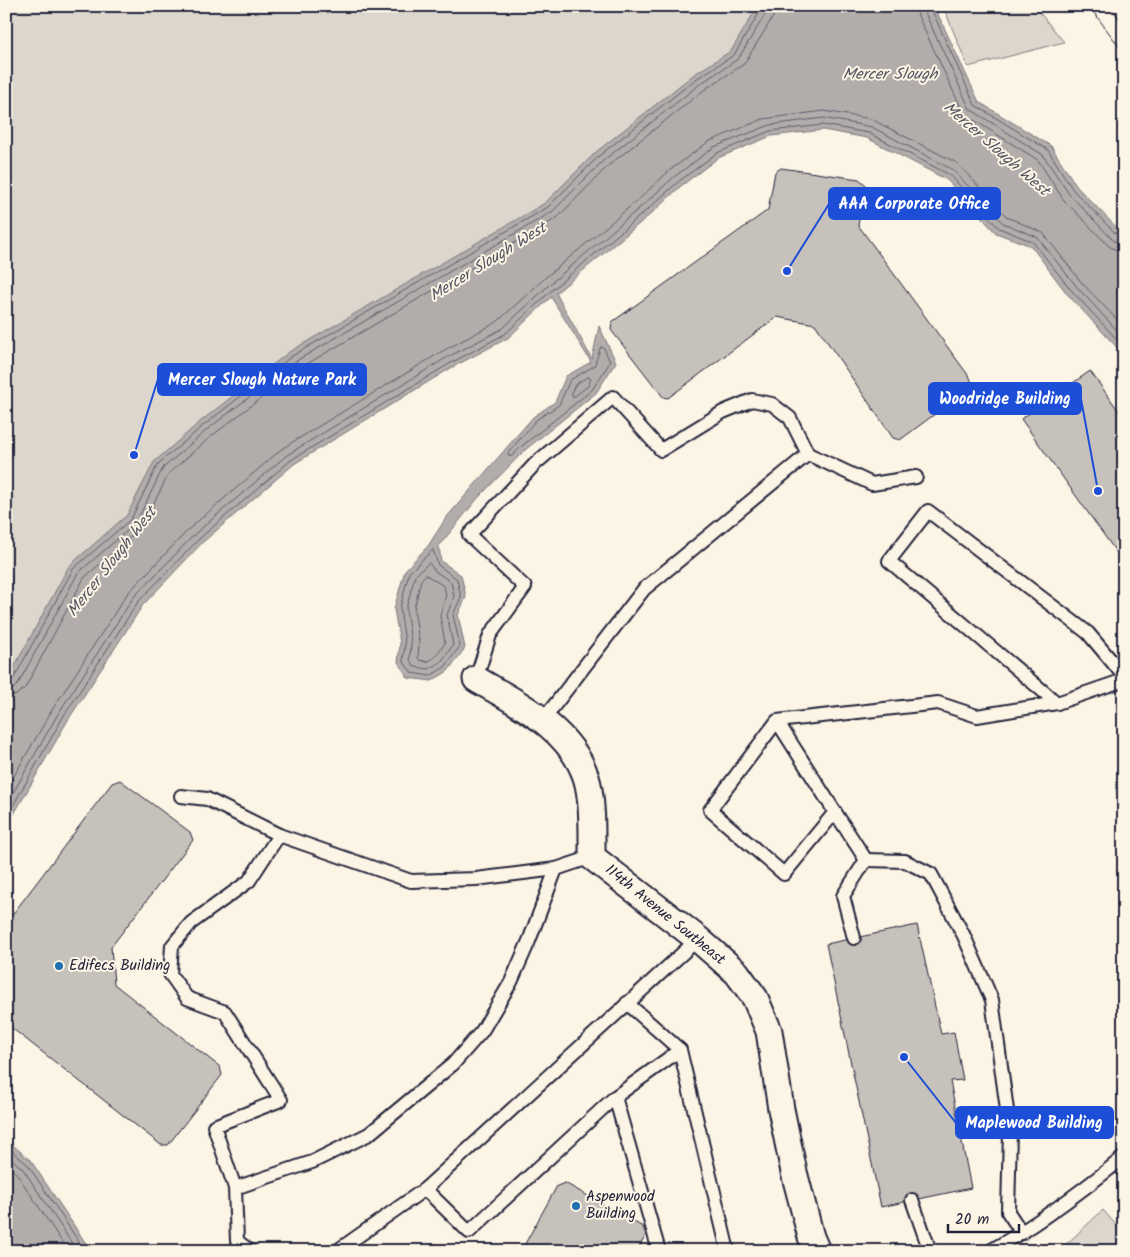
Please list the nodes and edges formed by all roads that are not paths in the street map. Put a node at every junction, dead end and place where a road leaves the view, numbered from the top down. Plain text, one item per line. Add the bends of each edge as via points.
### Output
1 (808, 454) junction
2 (916, 477) dead end
3 (1124, 678) edge
4 (476, 679) joint
5 (1057, 702) junction
6 (543, 720) junction
7 (777, 721) junction
8 (181, 796) dead end
9 (835, 812) junction
10 (279, 835) junction
11 (592, 857) junction
12 (866, 860) junction
13 (556, 869) junction
14 (854, 938) dead end
15 (698, 939) junction
16 (627, 1003) junction
17 (680, 1050) junction
18 (615, 1097) junction
19 (1124, 1157) edge
20 (235, 1188) junction
21 (425, 1189) junction
22 (912, 1200) dead end
23 (1022, 1233) junction
24 (250, 1251) edge
25 (337, 1251) edge
26 (659, 1251) edge
27 (728, 1251) edge
28 (817, 1251) edge
29 (930, 1251) edge
30 (990, 1251) edge

1 - 2 lane via 872,484
1 - 4 lane via 790,418 772,404 752,400 723,412 661,450 613,397 535,464 469,535 525,587 490,635
1 - 6 lane via 644,589
3 - 5 lane
3 - 5 lane via 1088,633 928,512 889,561
4 - 6 street, 114th Avenue Southeast
5 - 7 lane via 977,716 938,703
6 - 11 street, 114th Avenue Southeast via 570,747 586,777
7 - 9 lane
7 - 9 lane via 710,810 784,874
8 - 10 lane via 207,799
9 - 12 lane
10 - 13 lane via 411,880 476,879
10 - 20 lane via 249,881 191,923 172,946 170,974 187,998 225,1012 281,1100 214,1126
11 - 13 lane
11 - 15 street, 114th Avenue Southeast
12 - 14 lane via 843,896
12 - 23 lane via 905,860 931,874 964,936 992,1000 1010,1132 1008,1212
13 - 20 lane via 511,982 482,1031 453,1064 369,1134 312,1162
15 - 16 lane
15 - 28 street, 114th Avenue Southeast via 737,973 755,998 769,1031 794,1172
16 - 17 lane
16 - 21 lane
17 - 18 lane
17 - 27 lane
18 - 21 lane via 469,1232
18 - 26 lane
19 - 23 lane
20 - 24 lane via 237,1241
21 - 25 lane
22 - 29 lane
23 - 30 lane

